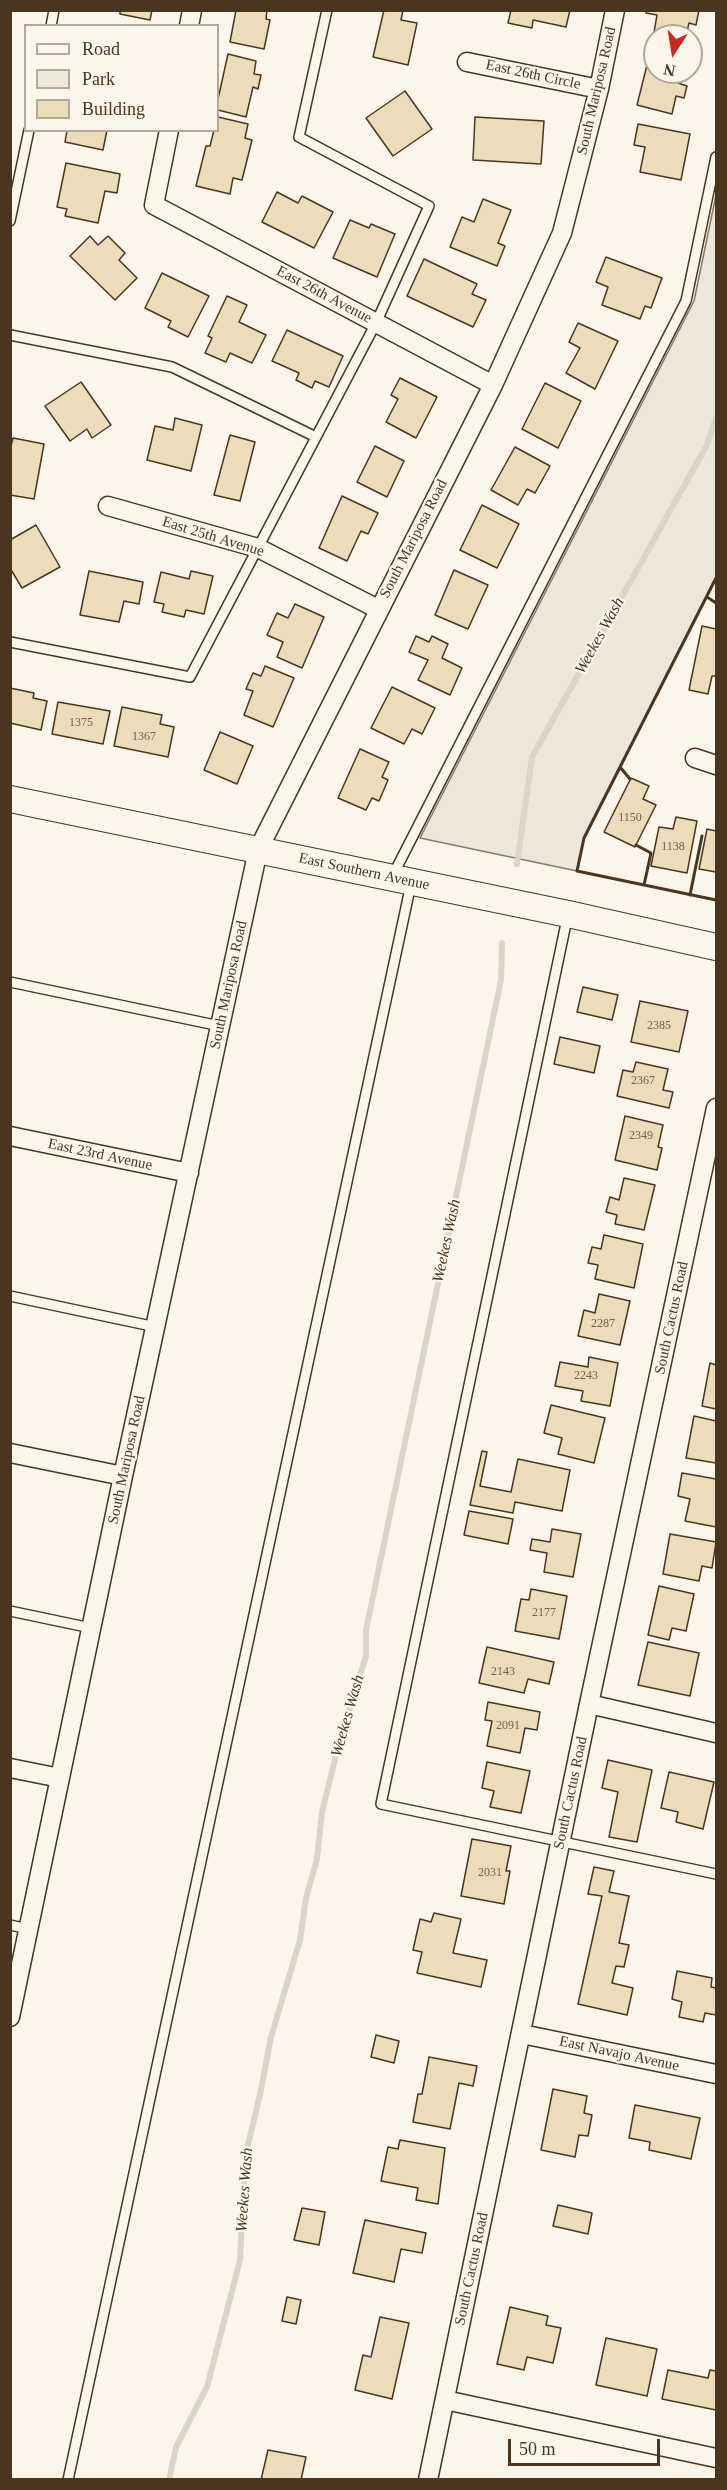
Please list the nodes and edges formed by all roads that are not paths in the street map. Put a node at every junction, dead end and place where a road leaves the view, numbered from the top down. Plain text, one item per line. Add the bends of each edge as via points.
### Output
1 (327, 10) edge
2 (615, 10) edge
3 (467, 62) dead end
4 (599, 89) junction
5 (29, 132) edge
6 (169, 132) edge
7 (717, 157) edge
8 (10, 220) edge
9 (376, 323) junction
10 (10, 335) edge
11 (493, 385) junction
12 (316, 437) junction
13 (108, 506) dead end
14 (258, 548) junction
15 (378, 609) junction
16 (10, 642) edge
17 (695, 758) dead end
18 (717, 765) edge
19 (10, 800) edge
20 (258, 850) junction
21 (402, 879) junction
22 (568, 914) junction
23 (717, 947) edge
24 (10, 982) edge
25 (220, 1026) junction
26 (717, 1108) edge
27 (10, 1136) edge
28 (189, 1173) junction
29 (10, 1296) edge
30 (156, 1326) junction
31 (10, 1453) edge
32 (123, 1476) junction
33 (10, 1611) edge
34 (91, 1628) junction
35 (589, 1704) junction
36 (717, 1733) edge
37 (10, 1768) edge
38 (60, 1778) junction
39 (561, 1842) junction
40 (717, 1874) edge
41 (10, 1925) edge
42 (29, 1929) junction
43 (10, 2017) edge
44 (522, 2034) junction
45 (717, 2074) edge
46 (445, 2400) junction
47 (717, 2458) edge
48 (68, 2480) edge
49 (428, 2480) edge

1 - 9 lane via 299,137 429,206
2 - 4 street, South Mariposa Road
3 - 4 street, East 26th Circle
4 - 11 street, South Mariposa Road via 562,233
5 - 8 lane
6 - 9 street, East 26th Avenue via 154,205
7 - 21 lane via 686,301
9 - 11 street, East 26th Avenue
9 - 12 lane
10 - 12 lane via 172,367
11 - 15 street, South Mariposa Road
12 - 14 lane
13 - 14 street, East 25th Avenue
14 - 15 street, East 25th Avenue
14 - 16 lane via 190,677
15 - 20 street, South Mariposa Road
17 - 18 street
19 - 20 main road, East Southern Avenue
20 - 21 main road, East Southern Avenue
20 - 25 street, South Mariposa Road
21 - 22 main road, East Southern Avenue
21 - 48 lane
22 - 23 main road, East Southern Avenue
22 - 39 lane via 381,1804
24 - 25 lane
25 - 28 street, South Mariposa Road
26 - 35 street, South Cactus Road
27 - 28 street, East 23rd Avenue
28 - 30 street, South Mariposa Road
29 - 30 lane
30 - 32 street, South Mariposa Road
31 - 32 street
32 - 34 street, South Mariposa Road
33 - 34 lane
34 - 38 street, South Mariposa Road
35 - 36 street
35 - 39 street, South Cactus Road
37 - 38 street
38 - 42 street, South Mariposa Road
39 - 40 lane
39 - 44 street, South Cactus Road
41 - 42 lane
42 - 43 street, South Mariposa Road
44 - 45 street, East Navajo Avenue
44 - 46 street, South Cactus Road
46 - 47 street
46 - 49 street, South Cactus Road

